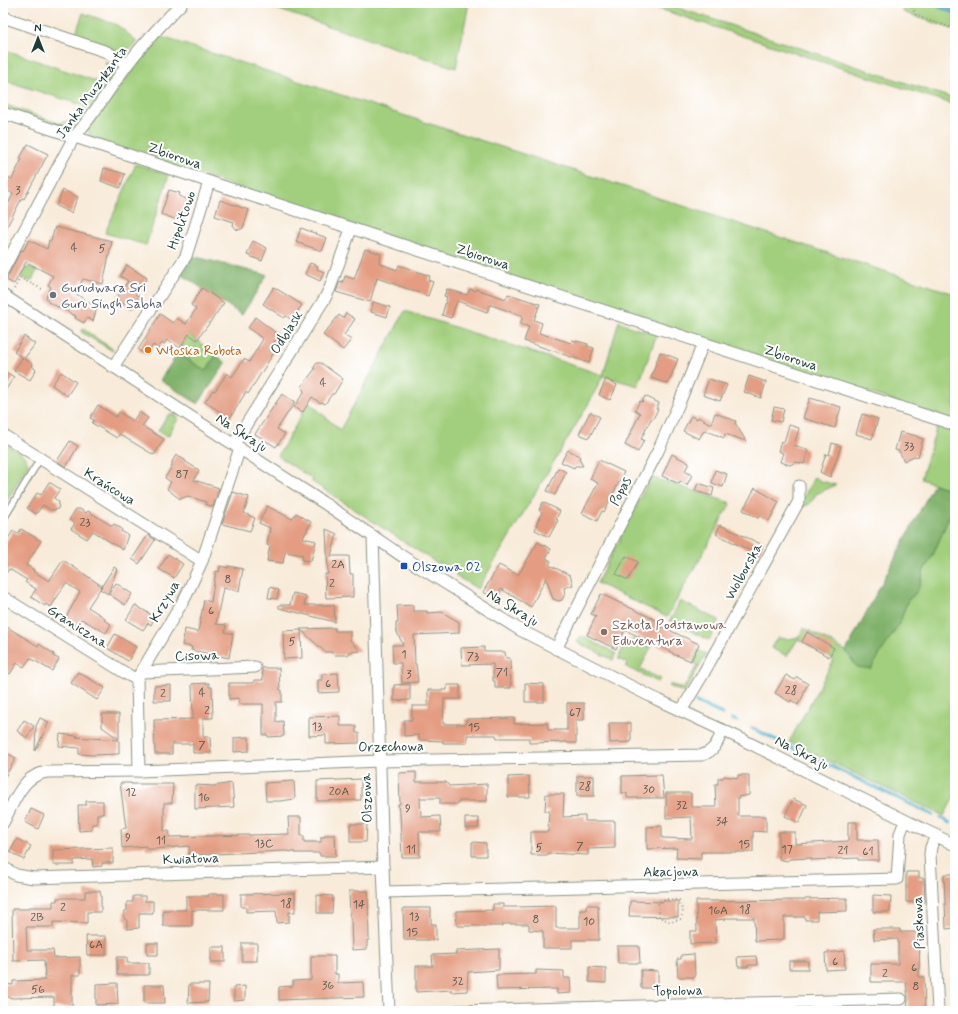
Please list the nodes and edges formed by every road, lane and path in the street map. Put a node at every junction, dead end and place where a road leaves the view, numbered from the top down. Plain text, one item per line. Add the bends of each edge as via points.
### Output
1 (182, 3) edge
2 (913, 3) edge
3 (3, 17) edge
4 (955, 29) edge
5 (127, 64) junction
6 (3, 113) edge
7 (74, 137) junction
8 (209, 182) junction
9 (351, 229) junction
10 (3, 270) edge
11 (14, 289) dead end
12 (42, 289) dead end
13 (3, 295) edge
14 (703, 344) junction
15 (113, 367) junction
16 (955, 425) edge
17 (3, 435) edge
18 (237, 446) junction
19 (40, 459) junction
20 (799, 486) dead end
21 (3, 520) edge
22 (373, 536) junction
23 (202, 561) junction
24 (3, 597) edge
25 (556, 649) junction
26 (255, 667) dead end
27 (139, 676) junction
28 (681, 711) junction
29 (723, 730) junction
30 (380, 761) junction
31 (139, 771) junction
32 (905, 821) junction
33 (3, 824) edge
34 (936, 835) junction
35 (955, 845) edge
36 (3, 867) edge
37 (383, 867) junction
38 (385, 892) junction
39 (659, 901) joint
40 (901, 999) dead end
41 (389, 1011) edge
42 (457, 1011) edge
43 (938, 1011) edge

1 - 5 street, Janka Muzykanta
2 - 4 path via 916,15
3 - 5 street via 107,52
5 - 7 street, Janka Muzykanta
6 - 7 street, Zbiorowa
7 - 8 street, Zbiorowa
7 - 10 street, Janka Muzykanta
8 - 9 street, Zbiorowa
8 - 15 street, Hipolitowo via 186,256
9 - 14 street, Zbiorowa
9 - 18 street, Odblask via 325,298
11 - 12 path via 20,278
13 - 15 street, Na Skraju
14 - 16 street, Zbiorowa
14 - 25 street, Popas via 658,451
15 - 18 street, Na Skraju
17 - 19 street, Krańcowa
18 - 22 street, Na Skraju
18 - 23 street, Krzywa
19 - 21 lane
19 - 23 street, Krańcowa
20 - 28 street, Wolborska via 799,501
22 - 25 street, Na Skraju via 505,621
22 - 30 street, Olszowa
23 - 27 street, Krzywa via 186,596
24 - 27 street, Graniczna via 130,676
25 - 28 street, Na Skraju
26 - 27 street, Cisowa
27 - 31 street
28 - 29 street, Na Skraju
29 - 30 street, Orzechowa via 713,750 702,755
29 - 32 street, Na Skraju
30 - 31 street, Orzechowa
30 - 37 street, Olszowa
31 - 33 street, Orzechowa via 47,772 34,776 26,783
32 - 34 street, Na Skraju
32 - 38 street, Akacjowa via 900,834 897,879
34 - 35 street, Na Skraju
34 - 43 street, Piaskowa via 930,854
36 - 37 street, Kwiatowa via 16,875 34,878
37 - 38 street, Olszowa
38 - 41 street, Olszowa
39 - 39 path via 679,900 683,911 681,919 671,922 659,917
40 - 42 street, Topolowa

